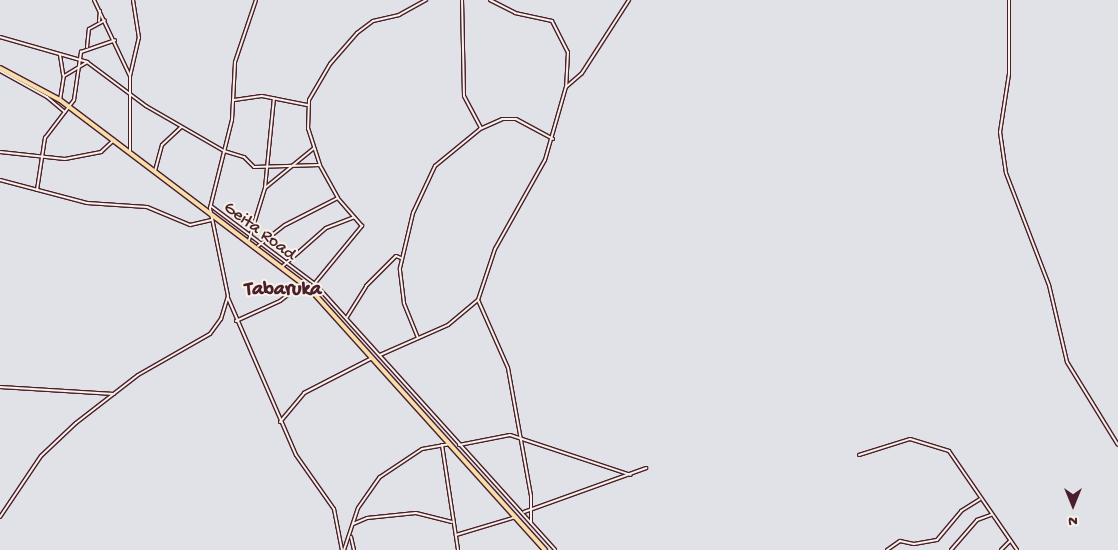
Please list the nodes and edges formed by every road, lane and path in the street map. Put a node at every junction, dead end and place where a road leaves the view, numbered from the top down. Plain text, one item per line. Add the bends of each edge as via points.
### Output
1 (94, 0) edge
2 (133, 0) edge
3 (256, 0) edge
4 (426, 0) edge
5 (462, 0) edge
6 (490, 0) edge
7 (629, 0) edge
8 (1009, 0) edge
9 (100, 11) junction
10 (105, 20) junction
11 (99, 21) junction
12 (0, 37) edge
13 (115, 40) junction
14 (87, 48) junction
15 (60, 55) junction
16 (78, 59) junction
17 (87, 62) junction
18 (76, 66) junction
19 (0, 68) edge
20 (0, 71) edge
21 (64, 76) junction
22 (130, 76) junction
23 (566, 87) junction
24 (133, 96) junction
25 (274, 98) junction
26 (60, 100) junction
27 (234, 100) junction
28 (308, 105) junction
29 (70, 107) junction
30 (64, 112) junction
31 (181, 127) junction
32 (481, 128) junction
33 (114, 139) junction
34 (552, 139) junction
35 (314, 148) junction
36 (224, 151) junction
37 (0, 152) edge
38 (130, 152) junction
39 (40, 159) junction
40 (320, 165) junction
41 (295, 166) junction
42 (267, 169) junction
43 (155, 171) junction
44 (0, 180) edge
45 (265, 188) junction
46 (36, 190) junction
47 (338, 198) junction
48 (211, 206) junction
49 (210, 212) junction
50 (354, 217) junction
51 (211, 220) junction
52 (250, 238) junction
53 (259, 245) junction
54 (401, 258) junction
55 (287, 262) junction
56 (283, 266) junction
57 (303, 283) junction
58 (315, 284) junction
59 (310, 290) junction
60 (228, 296) junction
61 (478, 300) junction
62 (346, 318) junction
63 (236, 321) junction
64 (418, 338) junction
65 (380, 355) junction
66 (374, 357) junction
67 (0, 387) edge
68 (114, 394) junction
69 (280, 422) junction
70 (521, 438) junction
71 (452, 444) junction
72 (442, 445) junction
73 (460, 445) junction
74 (1118, 445) edge
75 (859, 455) dead end
76 (646, 468) dead end
77 (631, 474) junction
78 (980, 499) junction
79 (533, 510) junction
80 (523, 513) junction
81 (991, 514) junction
82 (0, 516) edge
83 (517, 516) junction
84 (452, 522) junction
85 (531, 523) junction
86 (353, 524) junction
87 (350, 535) junction
88 (456, 535) junction
89 (1010, 541) junction
90 (343, 550) edge
91 (354, 550) edge
92 (458, 550) edge
93 (546, 550) edge
94 (555, 550) edge
95 (887, 550) edge
96 (951, 550) edge
97 (1001, 550) edge
98 (1017, 550) edge

1 - 9 street
2 - 22 street via 139,38
3 - 27 street via 236,59
4 - 28 street via 395,17 373,21 353,36 328,66
5 - 32 street via 464,96
6 - 23 street via 515,13 552,21 568,52
7 - 23 street via 582,73
8 - 74 street via 1008,74 1000,137 1006,173 1049,285 1067,362
9 - 10 street
9 - 11 street
10 - 11 street
10 - 13 street
11 - 14 street via 89,29
12 - 15 street
13 - 14 street
13 - 22 street
14 - 16 street
15 - 16 street
15 - 21 street
16 - 17 street
16 - 18 street
17 - 18 street
17 - 24 street
18 - 21 street
18 - 29 street via 76,93
19 - 26 highway, Geita Road
20 - 30 street via 48,97
21 - 26 street
22 - 24 street
23 - 34 street
24 - 31 street
24 - 38 street
25 - 27 street
25 - 28 street
25 - 42 street
26 - 29 highway, Geita Road
27 - 36 street
28 - 35 street
29 - 30 street
29 - 33 highway, Geita Road
30 - 39 street via 45,138
31 - 36 street
31 - 43 street via 162,145
32 - 34 street via 502,119 516,119
32 - 54 street via 435,166 413,214 414,224
33 - 38 highway, Geita Road
33 - 39 street via 101,152
34 - 61 street via 495,249
35 - 40 street
35 - 41 street
36 - 42 street
36 - 48 street
37 - 39 street
38 - 43 highway, Geita Road
39 - 46 street
40 - 41 street
40 - 47 street
41 - 42 street
41 - 45 street
42 - 45 street
43 - 49 highway, Geita Road
44 - 46 street
45 - 52 street
46 - 51 street via 87,203 147,207 190,225
47 - 50 street
47 - 53 street via 292,221
48 - 49 street
48 - 52 street
49 - 51 street
49 - 52 highway, Geita Road
50 - 55 street via 326,228
50 - 58 street via 362,226
51 - 60 street
52 - 53 highway, Geita Road
53 - 55 street
53 - 56 highway, Geita Road
54 - 62 street via 396,256 366,287
54 - 64 street via 401,290
55 - 56 street
55 - 58 street
56 - 57 highway, Geita Road
57 - 59 highway, Geita Road
57 - 63 street via 280,301
58 - 59 street
58 - 62 street
59 - 66 highway, Geita Road
60 - 63 street
60 - 68 street via 214,331
61 - 64 street via 448,324
61 - 70 street via 508,368
62 - 65 street
63 - 69 street
64 - 65 street
65 - 73 street
66 - 69 street via 304,393
66 - 71 highway, Geita Road
67 - 68 street
68 - 82 street via 41,456
69 - 90 street via 302,464 334,509
70 - 73 street via 510,435
70 - 77 street
70 - 79 street
71 - 72 street
71 - 83 highway, Geita Road
72 - 84 street
72 - 86 street via 422,450 383,474 361,503
73 - 80 street
75 - 78 street via 920,439 950,452
76 - 77 street
77 - 79 street
78 - 81 street
78 - 95 street via 961,512 937,540 914,544 900,541
79 - 80 street
79 - 85 street
80 - 85 street
81 - 89 street
81 - 96 street via 977,520
83 - 88 street via 498,526
83 - 93 highway, Geita Road
84 - 86 street via 416,513 367,518
84 - 88 street
85 - 94 street
86 - 87 street
87 - 90 street
87 - 91 street
88 - 92 street
89 - 97 street
89 - 98 street

